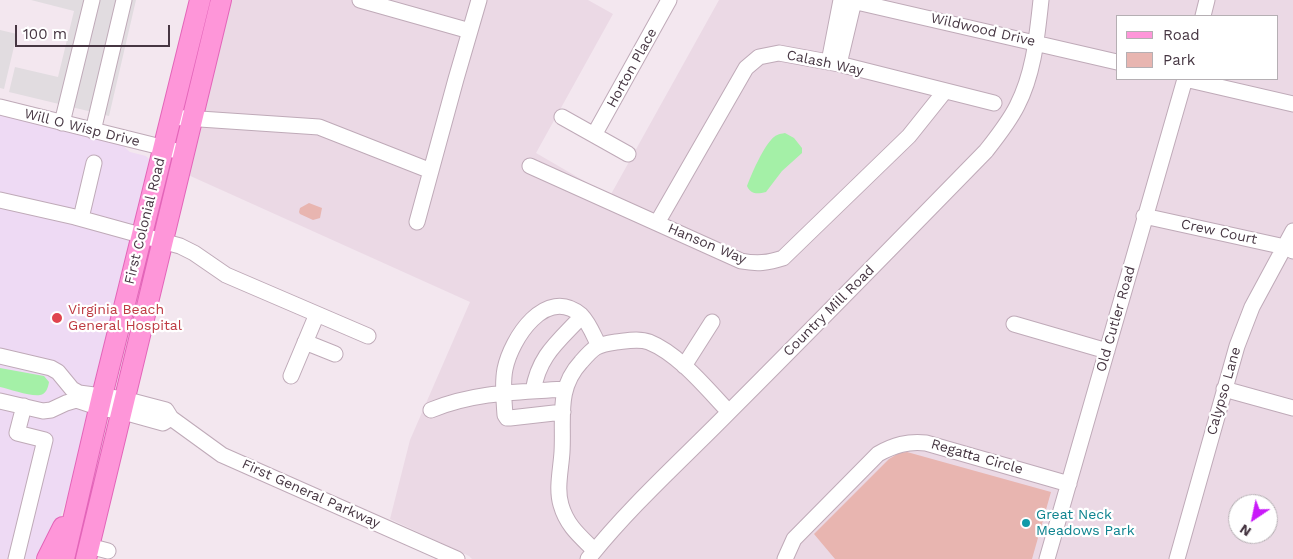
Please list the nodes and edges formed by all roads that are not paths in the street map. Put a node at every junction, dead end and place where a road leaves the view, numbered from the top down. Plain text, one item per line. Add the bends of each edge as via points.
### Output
1 (92, 0) edge
2 (124, 0) edge
3 (200, 0) edge
4 (220, 0) edge
5 (360, 0) edge
6 (480, 0) edge
7 (669, 0) edge
8 (848, 0) edge
9 (1041, 0) edge
10 (1207, 0) edge
11 (391, 4) edge
12 (1203, 15) edge
13 (470, 31) junction
14 (1036, 42) junction
15 (1116, 62) edge
16 (834, 63) junction
17 (1185, 80) edge
18 (1189, 80) edge
19 (945, 91) junction
20 (994, 103) dead end
21 (1293, 104) edge
22 (0, 107) edge
23 (170, 117) junction
24 (562, 117) dead end
25 (192, 118) junction
26 (62, 123) junction
27 (93, 130) junction
28 (594, 135) junction
29 (163, 148) junction
30 (183, 153) junction
31 (628, 154) dead end
32 (94, 164) dead end
33 (530, 166) dead end
34 (430, 171) junction
35 (0, 200) edge
36 (1144, 216) junction
37 (81, 218) junction
38 (417, 222) dead end
39 (657, 223) junction
40 (1293, 231) edge
41 (142, 234) junction
42 (163, 240) junction
43 (1289, 249) edge
44 (317, 314) junction
45 (582, 316) junction
46 (712, 322) dead end
47 (1014, 324) dead end
48 (368, 336) dead end
49 (305, 342) junction
50 (598, 344) junction
51 (1107, 351) junction
52 (335, 354) dead end
53 (0, 356) edge
54 (684, 366) junction
55 (291, 376) dead end
56 (1224, 389) junction
57 (565, 390) junction
58 (533, 391) junction
59 (504, 393) junction
60 (0, 401) edge
61 (101, 402) junction
62 (123, 405) junction
63 (24, 406) junction
64 (1293, 408) edge
65 (431, 410) dead end
66 (563, 412) junction
67 (730, 412) junction
68 (1069, 484) junction
69 (77, 504) junction
70 (94, 552) edge
71 (591, 555) edge
72 (16, 559) edge
73 (47, 559) edge
74 (64, 559) edge
75 (457, 559) edge
76 (785, 559) edge
77 (1047, 559) edge
78 (1177, 559) edge

1 - 26 street
2 - 27 street
3 - 23 main road, First Colonial Road
4 - 25 main road, First Colonial Road
5 - 11 street
6 - 13 street
7 - 28 street, Horton Place
8 - 14 street, Wildwood Drive
8 - 16 street
9 - 14 street, Country Mill Road
10 - 12 street
11 - 13 street
13 - 34 street
14 - 15 street, Wildwood Drive
14 - 67 street, Country Mill Road via 1030,72 1017,106 986,151
16 - 19 street, Calash Way
16 - 39 street, Calash Way via 779,53 758,57 746,68
17 - 36 street, Old Cutler Road
18 - 21 street
19 - 20 street, Calash Way
19 - 39 street, Hanson Way via 909,136 784,258 768,263 741,261
22 - 26 street, Will O Wisp Drive
23 - 25 street
23 - 29 main road, First Colonial Road
24 - 28 street
25 - 30 main road, First Colonial Road
25 - 34 street via 319,127
26 - 27 street, Will O Wisp Drive
27 - 29 street, Will O Wisp Drive
28 - 31 street
29 - 30 street, Will O Wisp Drive
29 - 41 main road, First Colonial Road
30 - 42 main road, First Colonial Road
32 - 37 street
33 - 39 street, Hanson Way
34 - 38 street
35 - 37 street
36 - 43 street, Crew Court
36 - 51 street, Old Cutler Road
37 - 41 street
40 - 43 street, Calypso Lane
41 - 42 street
41 - 61 main road, First Colonial Road
42 - 44 street via 194,253 226,275
42 - 62 main road, First Colonial Road
43 - 56 street, Calypso Lane via 1247,318
44 - 48 street
44 - 49 street
45 - 50 street
45 - 58 street via 540,364
45 - 59 street via 557,307 533,317 510,354 505,369
46 - 54 street
47 - 51 street
49 - 52 street
49 - 55 street
50 - 54 street via 647,341 664,349
50 - 57 street via 573,370
51 - 68 street, Old Cutler Road
53 - 61 street via 51,368 72,389
54 - 67 street
56 - 64 street
56 - 78 street, Calypso Lane
57 - 58 street
57 - 66 street
58 - 59 street
59 - 65 street via 464,398
59 - 66 street via 507,418
60 - 63 street
61 - 62 street, First General Parkway
61 - 63 street via 76,400 43,411
61 - 69 main road, First Colonial Road
62 - 70 main road, First Colonial Road
62 - 75 street, First General Parkway via 166,410 171,418 222,455
63 - 72 street via 17,433 45,440
66 - 71 street via 561,505 570,527
67 - 71 street, Country Mill Road via 624,516
68 - 76 street, Regatta Circle via 926,443 901,444 878,454 794,539
68 - 77 street, Old Cutler Road
69 - 73 main road
69 - 74 main road, First Colonial Road

